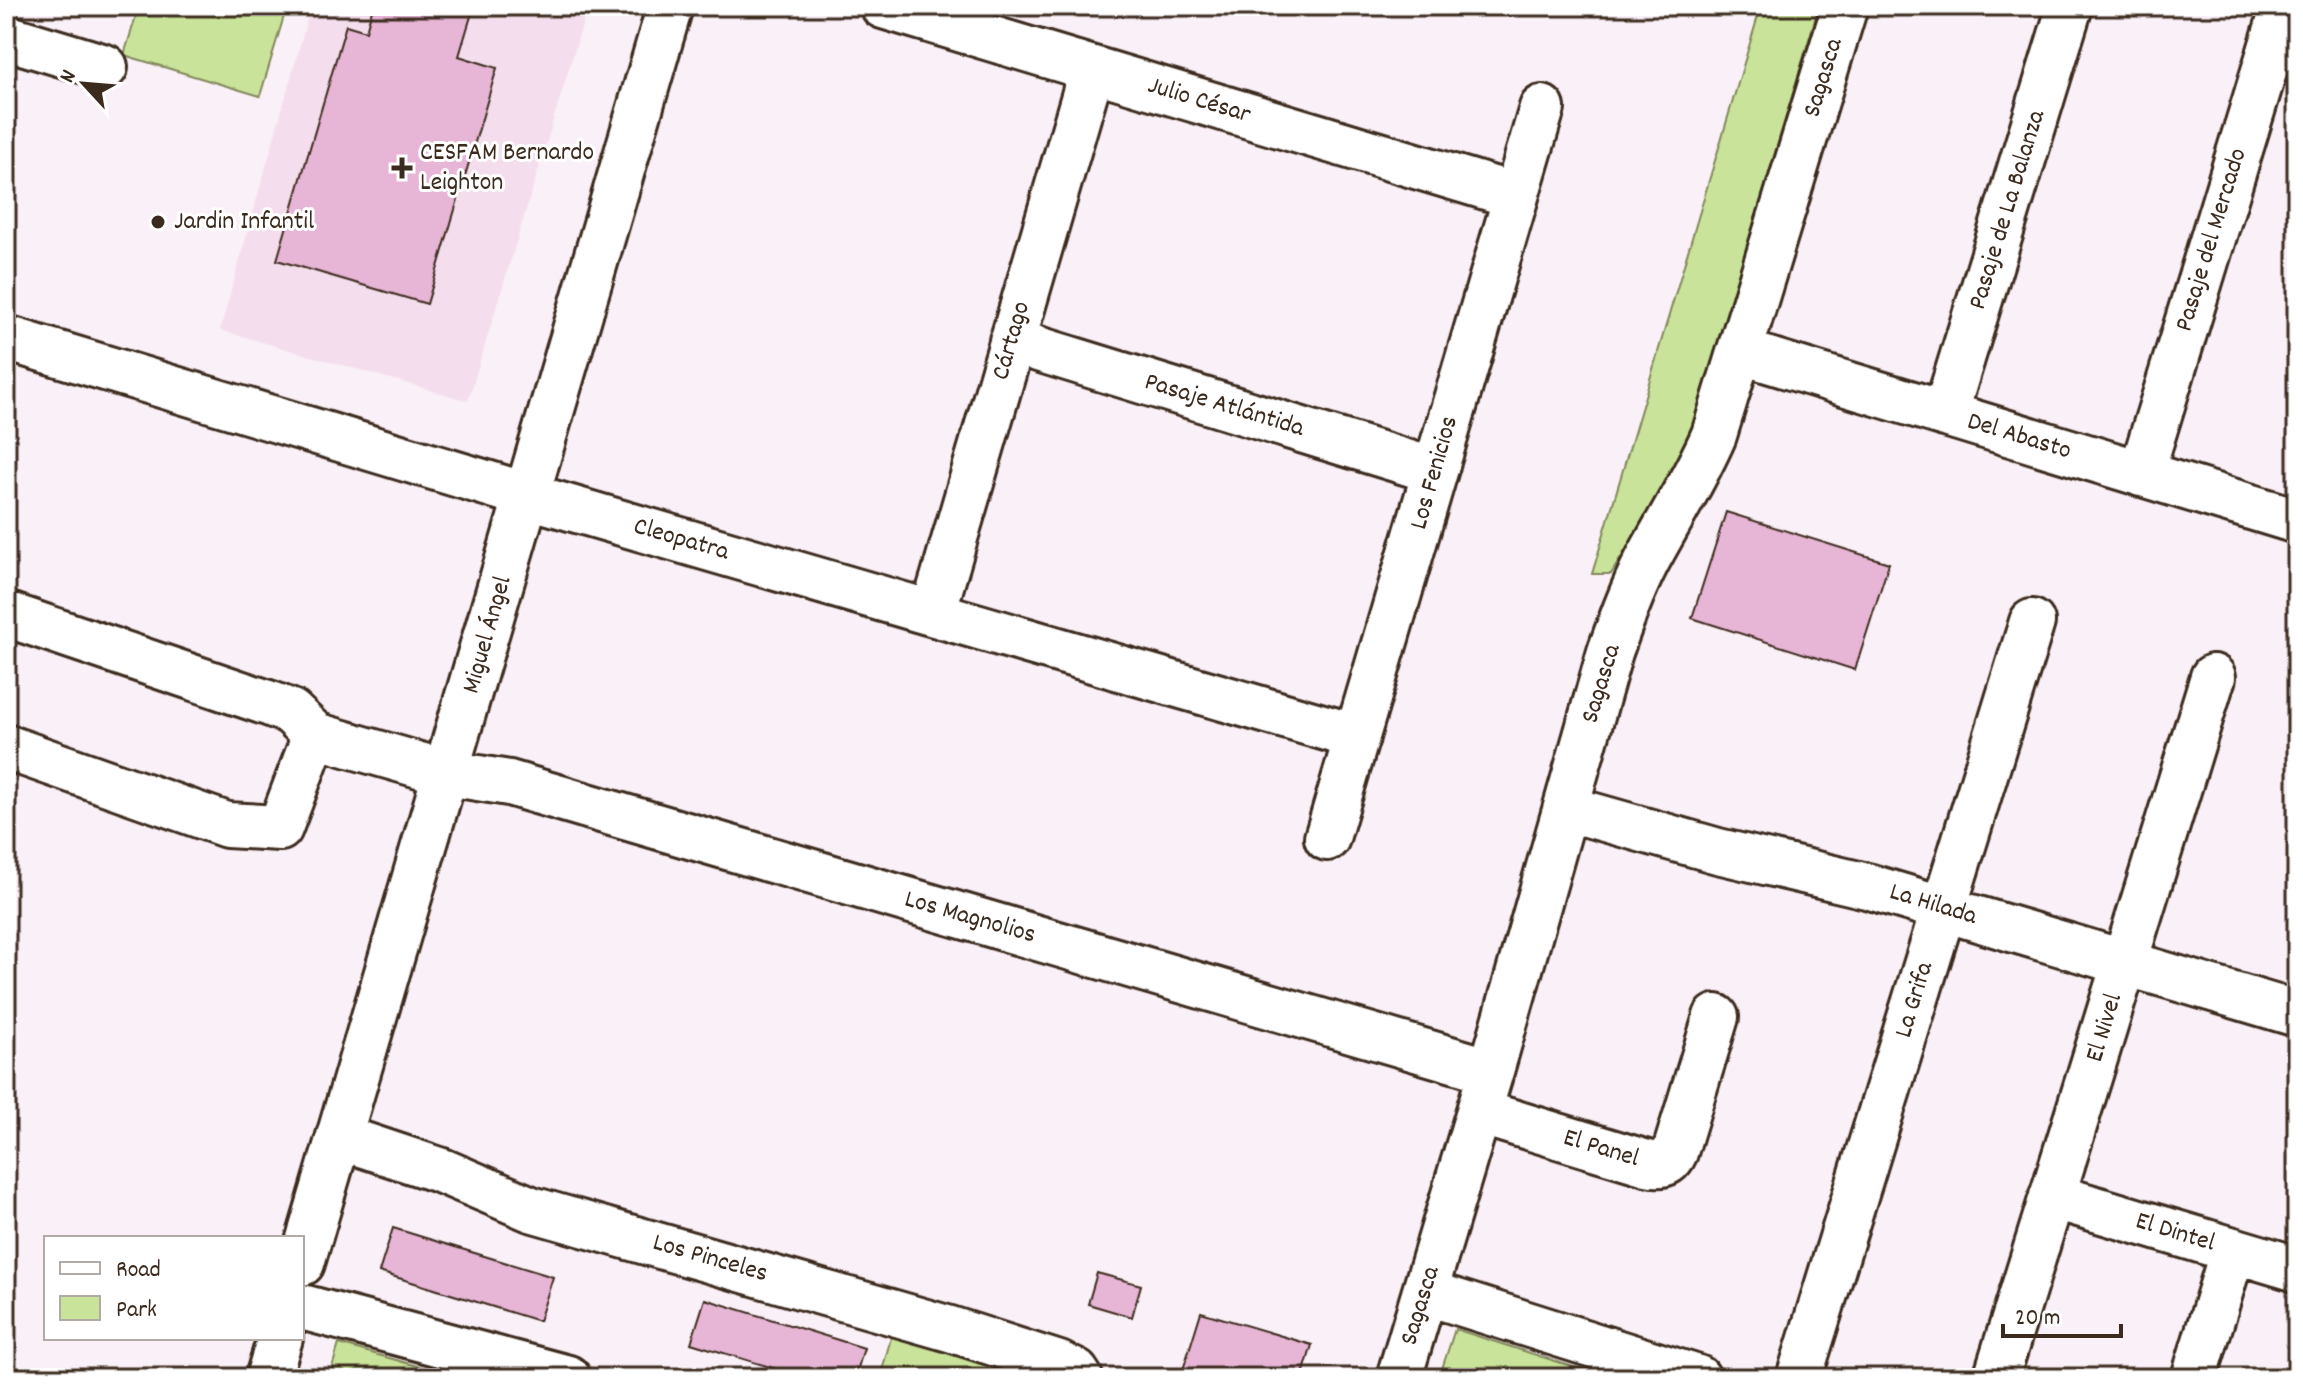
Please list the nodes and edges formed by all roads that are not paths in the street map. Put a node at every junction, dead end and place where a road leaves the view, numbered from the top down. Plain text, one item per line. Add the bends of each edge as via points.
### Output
1 (670, 6) edge
2 (883, 6) edge
3 (1845, 6) edge
4 (2070, 6) edge
5 (2284, 6) edge
6 (6, 37) edge
7 (105, 67) dead end
8 (1092, 69) junction
9 (1542, 108) dead end
10 (1516, 196) junction
11 (6, 338) edge
12 (1012, 341) junction
13 (1742, 352) junction
14 (1945, 414) junction
15 (1435, 471) junction
16 (2141, 474) junction
17 (529, 496) junction
18 (2297, 521) edge
19 (933, 613) junction
20 (6, 614) edge
21 (2032, 622) dead end
22 (2213, 677) dead end
23 (315, 735) junction
24 (1357, 737) junction
25 (6, 747) edge
26 (447, 773) junction
27 (1566, 808) junction
28 (1327, 838) dead end
29 (1943, 908) junction
30 (2125, 963) junction
31 (2297, 1014) edge
32 (1716, 1017) dead end
33 (1491, 1071) junction
34 (1479, 1112) junction
35 (340, 1137) junction
36 (2052, 1196) junction
37 (2233, 1250) junction
38 (304, 1256) edge
39 (2297, 1269) edge
40 (1425, 1292) junction
41 (304, 1308) edge
42 (279, 1340) edge
43 (268, 1378) edge
44 (568, 1378) edge
45 (1080, 1378) edge
46 (1399, 1378) edge
47 (1698, 1378) edge
48 (1799, 1378) edge
49 (1996, 1378) edge
50 (2194, 1378) edge

1 - 17 street, Miguel Ángel
2 - 8 street, Julio César
3 - 13 street, Sagasca
4 - 14 street, Pasaje de La Balanza
5 - 16 street, Pasaje del Mercado
6 - 7 street
8 - 10 street, Julio César
8 - 12 street, Cártago
9 - 10 street, Los Fenicios
10 - 15 street, Los Fenicios
11 - 17 street, Cleopatra
12 - 15 street, Pasaje Atlántida
12 - 19 street, Cártago
13 - 14 street, Del Abasto
13 - 27 street, Sagasca via 1698,473 1627,604
14 - 16 street, Del Abasto
15 - 24 street, Los Fenicios
16 - 18 street, Del Abasto
17 - 19 street, Cleopatra
17 - 26 street, Miguel Ángel
19 - 24 street, Cleopatra
20 - 23 street via 271,704 291,712
21 - 29 street, La Grifa
22 - 30 street, El Nivel
23 - 25 street via 280,828 227,825
23 - 26 street, Los Magnolios
24 - 28 street, Los Fenicios
26 - 33 street, Los Magnolios via 509,783
26 - 35 street, Miguel Ángel
27 - 29 street, La Hilada
27 - 33 street, Sagasca
29 - 30 street, La Hilada
29 - 48 street, La Grifa
30 - 31 street, La Hilada
30 - 36 street, El Nivel
32 - 34 street, El Panel via 1675,1152 1661,1165
33 - 34 street, Sagasca
34 - 40 street, Sagasca
35 - 38 street, Miguel Ángel
35 - 45 street, Los Pinceles via 442,1171 531,1209 950,1329 1059,1364
36 - 37 street, El Dintel
36 - 49 street, El Nivel
37 - 39 street, El Dintel
37 - 50 street
40 - 46 street, Sagasca
40 - 47 street
41 - 44 street
42 - 43 street

